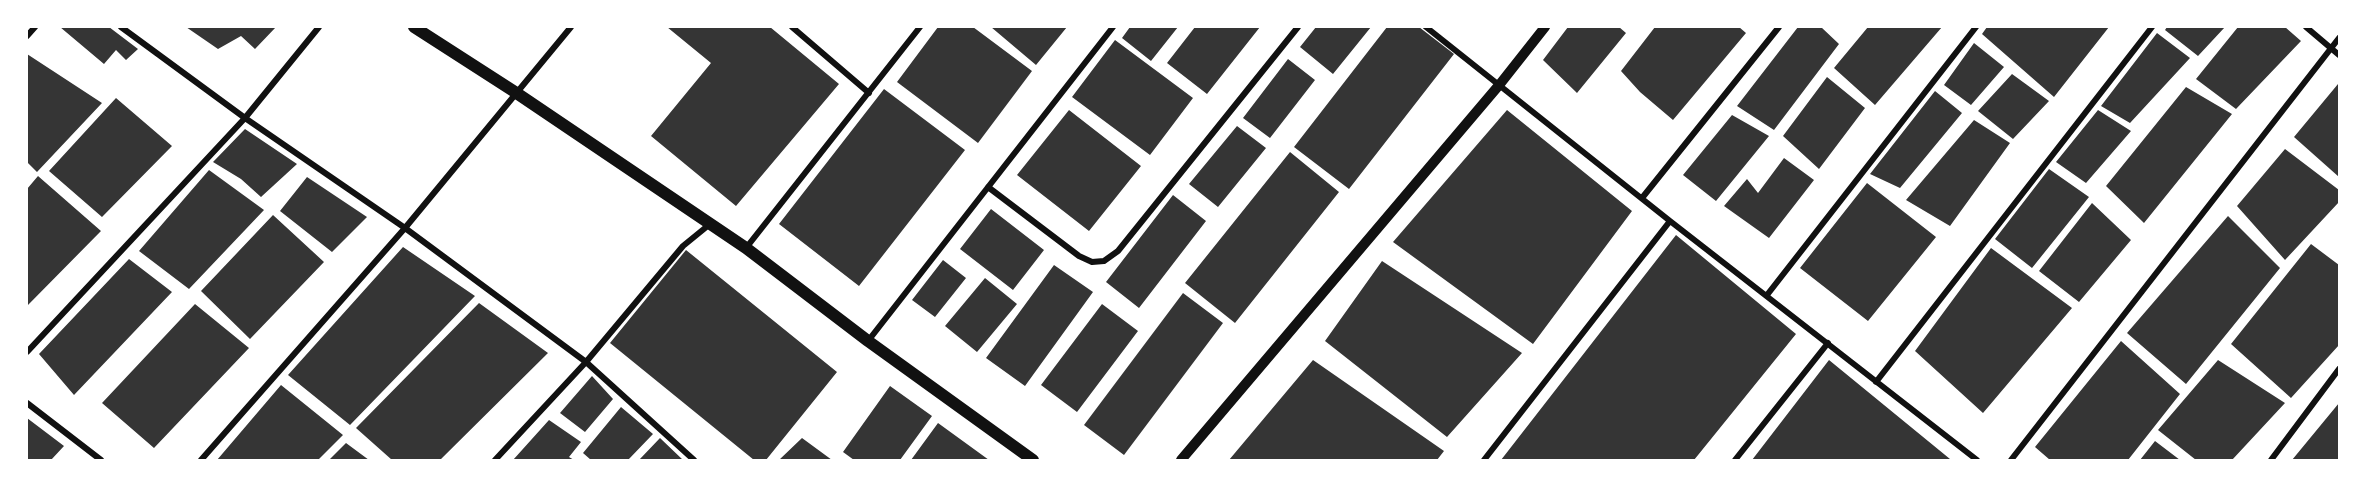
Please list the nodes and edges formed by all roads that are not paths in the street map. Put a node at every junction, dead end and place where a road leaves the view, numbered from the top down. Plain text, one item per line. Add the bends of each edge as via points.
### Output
1 (35, 27) edge
2 (121, 27) edge
3 (319, 27) edge
4 (414, 27) edge
5 (571, 27) edge
6 (792, 27) edge
7 (920, 27) edge
8 (1113, 27) edge
9 (1298, 27) edge
10 (1426, 27) edge
11 (1545, 27) edge
12 (1779, 27) edge
13 (1976, 27) edge
14 (2152, 27) edge
15 (2307, 27) edge
16 (27, 36) edge
17 (2339, 38) edge
18 (2331, 48) junction
19 (2339, 55) edge
20 (1500, 84) junction
21 (515, 92) junction
22 (869, 93) junction
23 (245, 118) junction
24 (988, 187) junction
25 (1642, 198) junction
26 (1670, 221) junction
27 (710, 224) junction
28 (405, 228) junction
29 (746, 248) junction
30 (1767, 295) junction
31 (868, 341) junction
32 (1828, 343) junction
33 (27, 352) edge
34 (586, 362) junction
35 (2339, 369) edge
36 (1876, 382) junction
37 (27, 403) edge
38 (101, 460) edge
39 (201, 460) edge
40 (495, 460) edge
41 (694, 460) edge
42 (1033, 460) edge
43 (1181, 460) edge
44 (1484, 460) edge
45 (1735, 460) edge
46 (1977, 460) edge
47 (2011, 460) edge
48 (2271, 460) edge

1 - 16 street
2 - 23 street
3 - 23 street
4 - 21 main road
5 - 21 street
6 - 22 street
7 - 22 street
8 - 24 street
9 - 24 street via 1118,251 1104,261 1092,262 1079,256
10 - 20 street
11 - 20 street
12 - 25 street
13 - 30 street
14 - 36 street
15 - 18 street
17 - 18 street
18 - 19 street
18 - 47 street
20 - 25 street
20 - 43 street
21 - 27 main road
21 - 28 street
22 - 29 street
23 - 28 street
23 - 33 street
24 - 31 street
25 - 26 street
26 - 30 street
26 - 44 street
27 - 29 main road
27 - 34 street via 683,246
28 - 34 street
28 - 39 street
29 - 31 main road
30 - 32 street
31 - 42 main road
32 - 36 street
32 - 45 street
34 - 40 street
34 - 41 street
35 - 48 street
36 - 46 street
37 - 38 street

